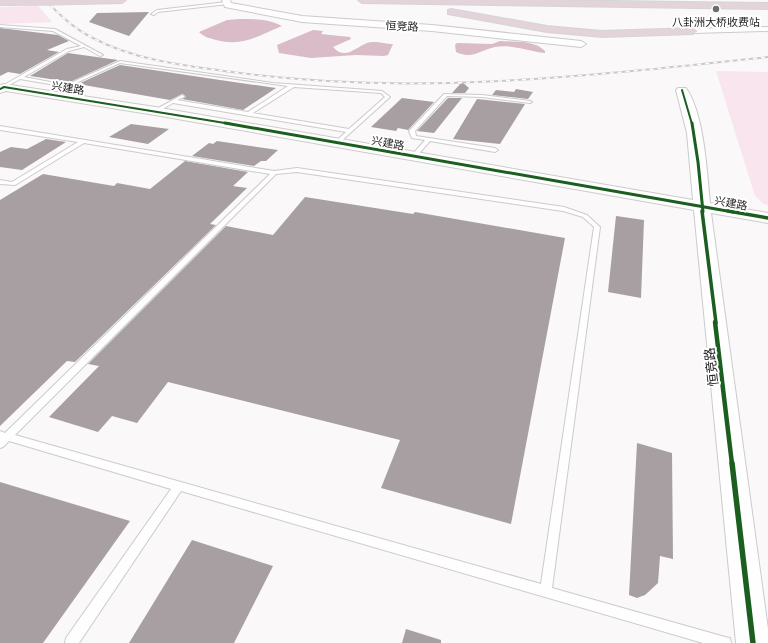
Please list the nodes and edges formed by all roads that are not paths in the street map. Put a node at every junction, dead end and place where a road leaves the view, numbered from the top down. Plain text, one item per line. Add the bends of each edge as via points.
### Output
1 (109, 0) edge
2 (122, 0) edge
3 (358, 0) edge
4 (362, 0) edge
5 (0, 1) edge
6 (17, 1) edge
7 (76, 1) edge
8 (227, 2) joint
9 (768, 6) edge
10 (153, 14) dead end
11 (0, 26) edge
12 (768, 29) edge
13 (693, 30) joint
14 (581, 44) dead end
15 (84, 46) junction
16 (101, 55) dead end
17 (20, 78) junction
18 (292, 86) junction
19 (2, 88) edge
20 (682, 90) dead end
21 (182, 96) dead end
22 (172, 101) junction
23 (530, 102) dead end
24 (155, 111) junction
25 (248, 114) junction
26 (0, 128) edge
27 (350, 131) junction
28 (428, 140) junction
29 (84, 141) junction
30 (337, 143) junction
31 (495, 150) dead end
32 (414, 156) junction
33 (274, 173) junction
34 (0, 182) edge
35 (702, 207) junction
36 (768, 218) edge
37 (2, 438) edge
38 (179, 486) junction
39 (546, 591) junction
40 (71, 643) edge
41 (725, 643) edge
42 (753, 643) edge

1 - 7 highway
2 - 7 highway
3 - 13 highway via 602,34
4 - 9 highway
5 - 6 highway
6 - 7 highway, bridge
8 - 10 lane via 158,11
8 - 14 main road, 恒竞路 via 302,20 432,28
11 - 15 lane via 54,30
12 - 13 street
15 - 16 lane
15 - 17 lane via 68,50
17 - 18 lane via 67,86 120,62
17 - 19 lane
18 - 25 lane
18 - 27 lane via 382,92 388,97
19 - 24 street, 兴建路
20 - 35 street, 恒竞路 via 689,106
21 - 22 lane
22 - 24 lane
22 - 25 lane
23 - 28 lane via 446,95 412,131 414,138
24 - 30 street, 兴建路
25 - 27 lane
26 - 29 lane
27 - 30 lane
28 - 31 lane
28 - 32 lane
29 - 33 lane
29 - 34 lane via 12,184
30 - 32 street, 兴建路
32 - 35 street, 兴建路
33 - 37 lane
33 - 39 lane via 298,170 564,209 585,216 597,227
35 - 36 street, 兴建路
35 - 42 street, 恒竞路
37 - 38 lane
38 - 39 lane
38 - 40 lane
39 - 41 lane

